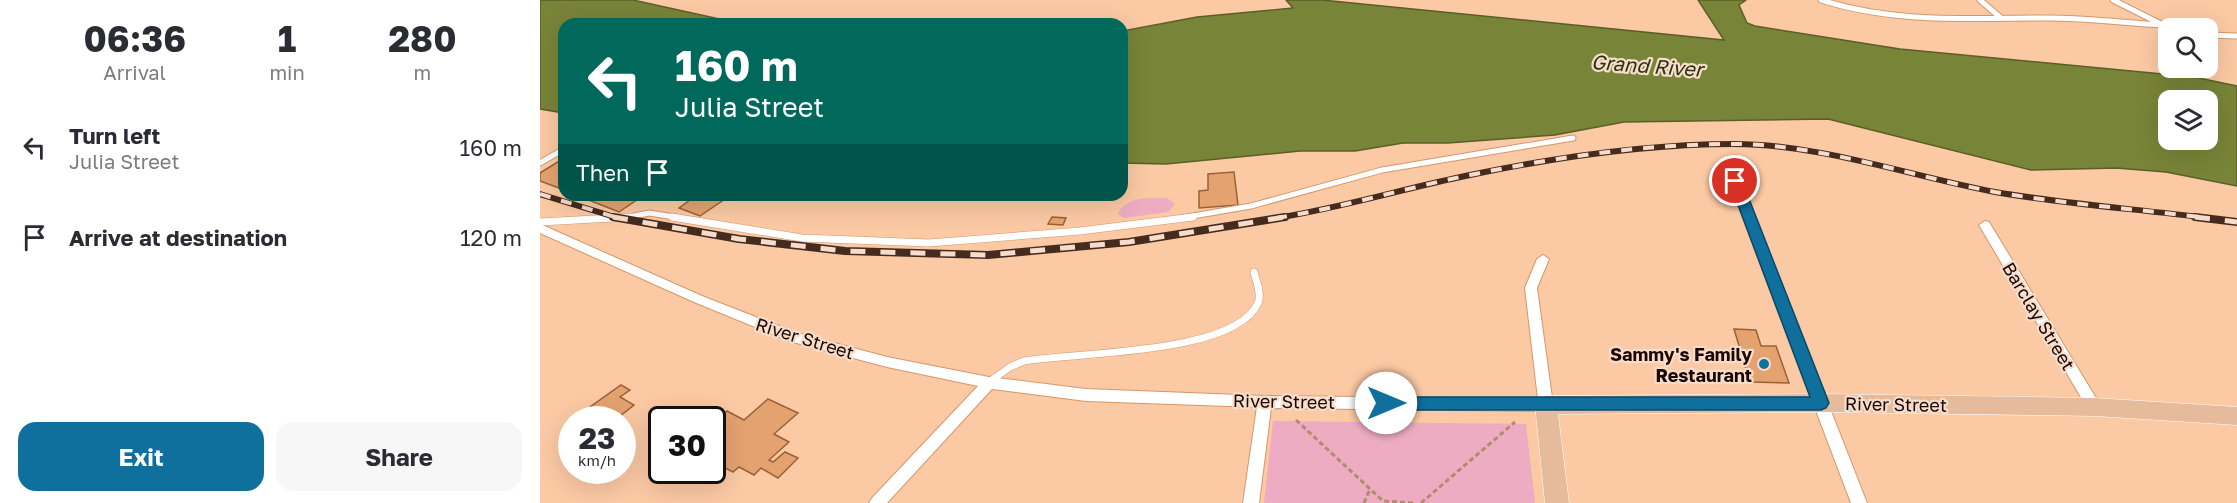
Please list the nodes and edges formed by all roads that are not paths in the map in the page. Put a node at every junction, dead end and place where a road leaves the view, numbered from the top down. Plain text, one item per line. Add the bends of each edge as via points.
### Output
1 (1821, 0) edge
2 (1980, 0) edge
3 (2113, 0) edge
4 (2001, 18) junction
5 (2158, 22) edge
6 (2158, 25) edge
7 (2218, 35) edge
8 (2237, 36) edge
9 (1573, 138) dead end
10 (558, 152) edge
11 (540, 163) edge
12 (1735, 181) dead end
13 (540, 222) edge
14 (1985, 225) dead end
15 (540, 228) edge
16 (1543, 260) dead end
17 (1254, 272) dead end
18 (989, 383) junction
19 (1265, 402) junction
20 (1821, 403) junction
21 (1546, 405) junction
22 (2094, 407) junction
23 (2237, 416) edge
24 (876, 503) edge
25 (1251, 503) edge
26 (1557, 503) edge
27 (1859, 503) edge

1 - 4 lane via 1841,8 1897,17
2 - 4 lane
3 - 5 lane
4 - 6 lane
7 - 8 lane
9 - 13 lane via 1382,170 1206,215 979,240 929,243 802,238 649,213 620,219
10 - 11 lane
12 - 20 street
14 - 22 street, Barclay Street
15 - 18 street, River Street via 794,337
16 - 21 street via 1531,288
17 - 18 lane via 1259,293 1255,311 1239,327 1223,334 1124,351 1037,358 1007,368
18 - 19 street, River Street via 1086,395
18 - 24 street
19 - 21 street, River Street
19 - 25 street
20 - 21 main road, River Street
20 - 22 main road, River Street
20 - 27 street
21 - 26 main road
22 - 23 main road, River Street

